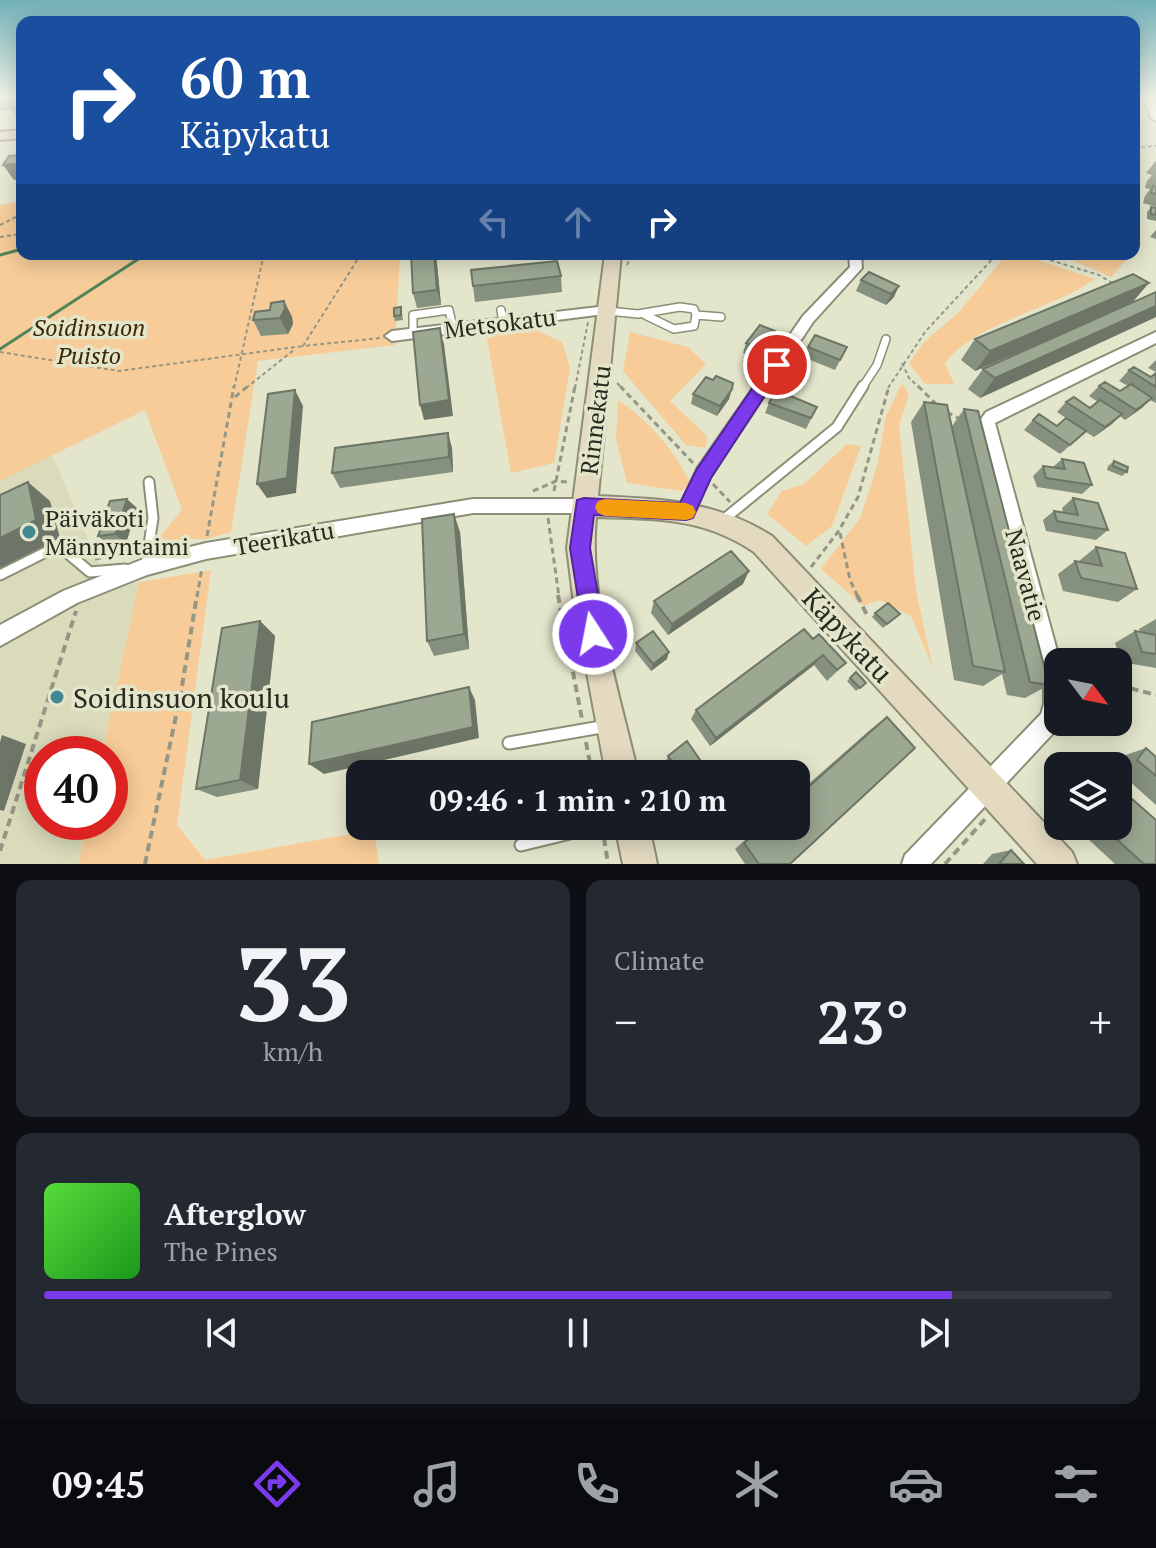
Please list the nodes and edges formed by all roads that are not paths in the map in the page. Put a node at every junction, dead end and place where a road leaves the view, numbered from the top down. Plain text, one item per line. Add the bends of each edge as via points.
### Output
1 (612, 260) edge
2 (855, 260) edge
3 (607, 310) junction
4 (644, 315) junction
5 (696, 315) junction
6 (721, 317) dead end
7 (392, 336) road end
8 (1156, 337) edge
9 (886, 339) dead end
10 (149, 482) dead end
11 (584, 506) junction
12 (686, 512) junction
13 (728, 515) junction
14 (146, 567) junction
15 (0, 575) edge
16 (0, 636) edge
17 (612, 725) junction
18 (509, 743) dead end
19 (619, 760) edge
20 (995, 794) junction
21 (542, 840) edge
22 (635, 840) edge
23 (521, 845) dead end
24 (640, 864) edge
25 (914, 864) edge
26 (1060, 864) edge

1 - 3 street, Rinnekatu
2 - 12 street via 856,268 808,319 703,474
3 - 4 lane
3 - 7 street, Metsokatu via 502,316
3 - 11 street, Rinnekatu
4 - 5 lane via 669,306 694,309
4 - 5 lane via 674,329 694,326
5 - 6 lane
8 - 20 street, Naavatie via 992,416 987,429 1055,683 1049,721
9 - 13 lane via 877,365 837,427
10 - 14 lane via 153,518
11 - 12 street, Käpykatu
11 - 14 street, Teerikatu via 473,506 206,551
11 - 17 street, Rinnekatu via 582,574
12 - 13 street, Käpykatu
13 - 20 street, Käpykatu via 763,544
14 - 15 lane via 90,572 65,551 50,550
14 - 16 street, Teerikatu
17 - 18 lane
17 - 19 street, Rinnekatu
20 - 25 street, Naavatie
20 - 26 street, Käpykatu
21 - 23 lane
22 - 24 street

